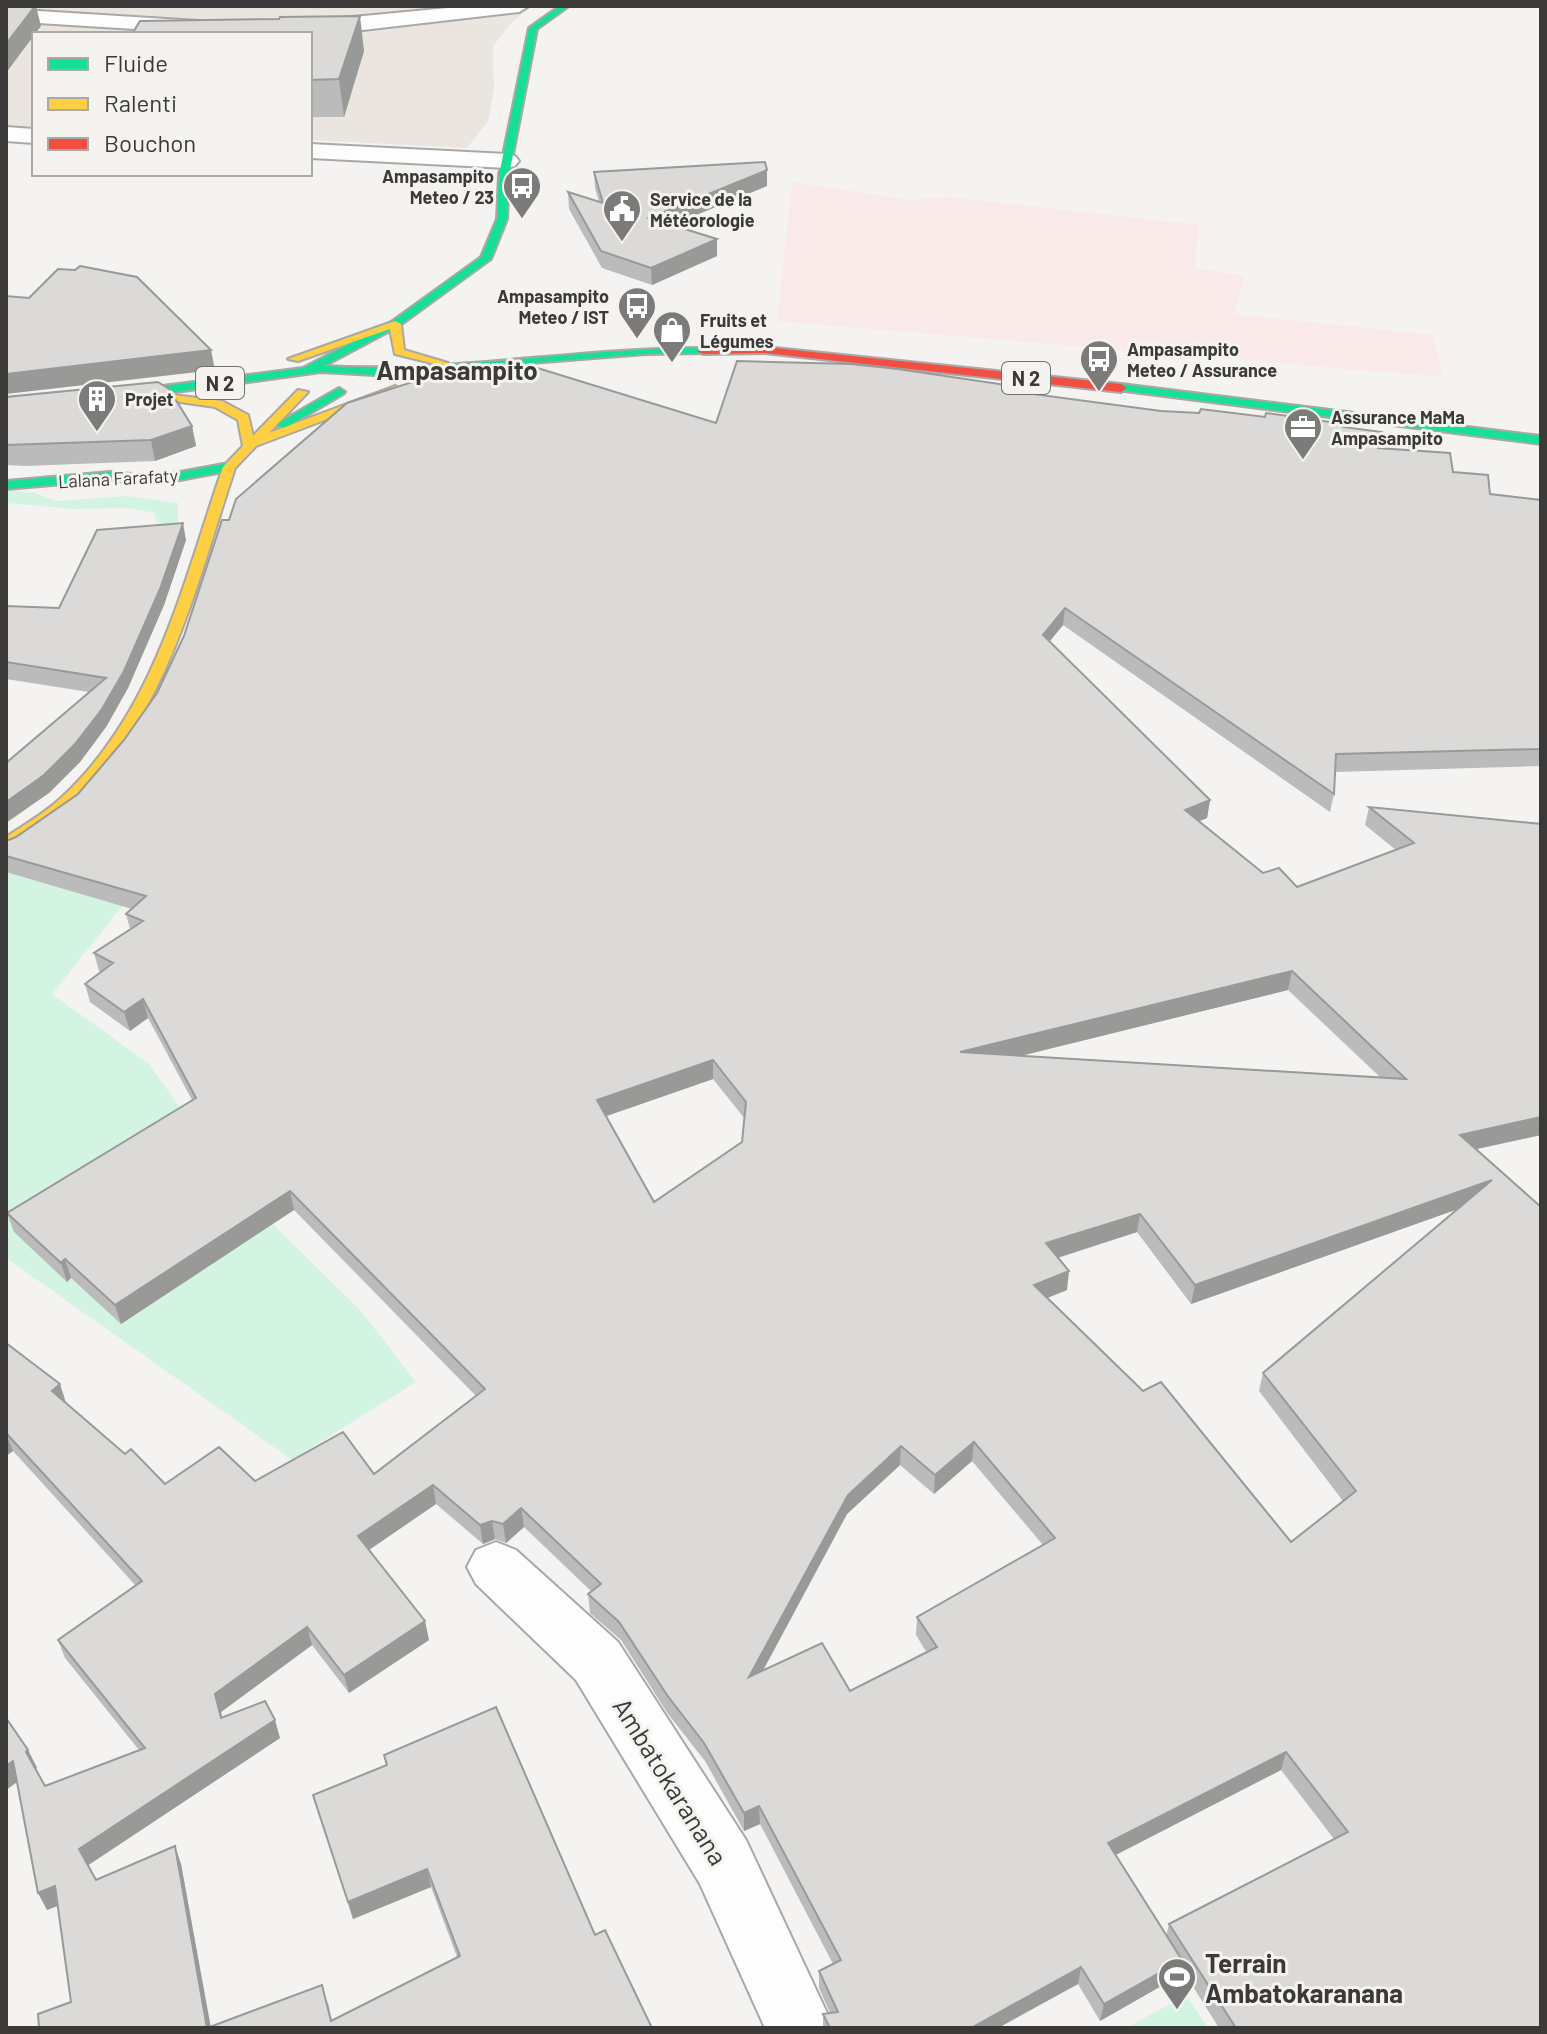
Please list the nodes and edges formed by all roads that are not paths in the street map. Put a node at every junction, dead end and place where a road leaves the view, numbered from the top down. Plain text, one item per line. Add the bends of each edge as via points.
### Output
1 (519, 6) edge
2 (565, 6) edge
3 (6, 15) edge
4 (217, 28) edge
5 (273, 29) edge
6 (6, 134) edge
7 (32, 136) edge
8 (312, 151) edge
9 (507, 161) junction
10 (395, 324) junction
11 (510, 363) junction
12 (348, 372) junction
13 (302, 383) junction
14 (339, 392) junction
15 (139, 393) junction
16 (6, 406) edge
17 (1541, 440) edge
18 (248, 445) junction
19 (229, 467) junction
20 (6, 485) edge
21 (6, 845) edge
22 (496, 1567) dead end
23 (800, 2028) edge

1 - 5 street
2 - 9 main road via 533,28
3 - 4 street
6 - 7 street
8 - 9 street
9 - 10 main road via 502,219 486,259
10 - 11 main road via 399,352 419,360 448,366
10 - 12 main road
10 - 13 main road
10 - 15 main road via 280,363
11 - 12 main road, N 2
11 - 14 main road, N 2
11 - 17 main road, N 2 via 656,350 765,350
11 - 18 main road via 363,400
12 - 13 main road, N 2 via 331,368
12 - 14 main road via 354,380
13 - 14 main road, N 2 via 320,395
13 - 15 main road, N 2
13 - 18 main road
14 - 18 main road
15 - 16 main road, N 2
15 - 18 main road via 230,408 244,418
18 - 19 main road
19 - 20 main road, Lalana Farafaty via 180,476
19 - 21 main road via 167,652 140,709 66,802
22 - 23 street, Ambatokaranana via 597,1661 723,1862

